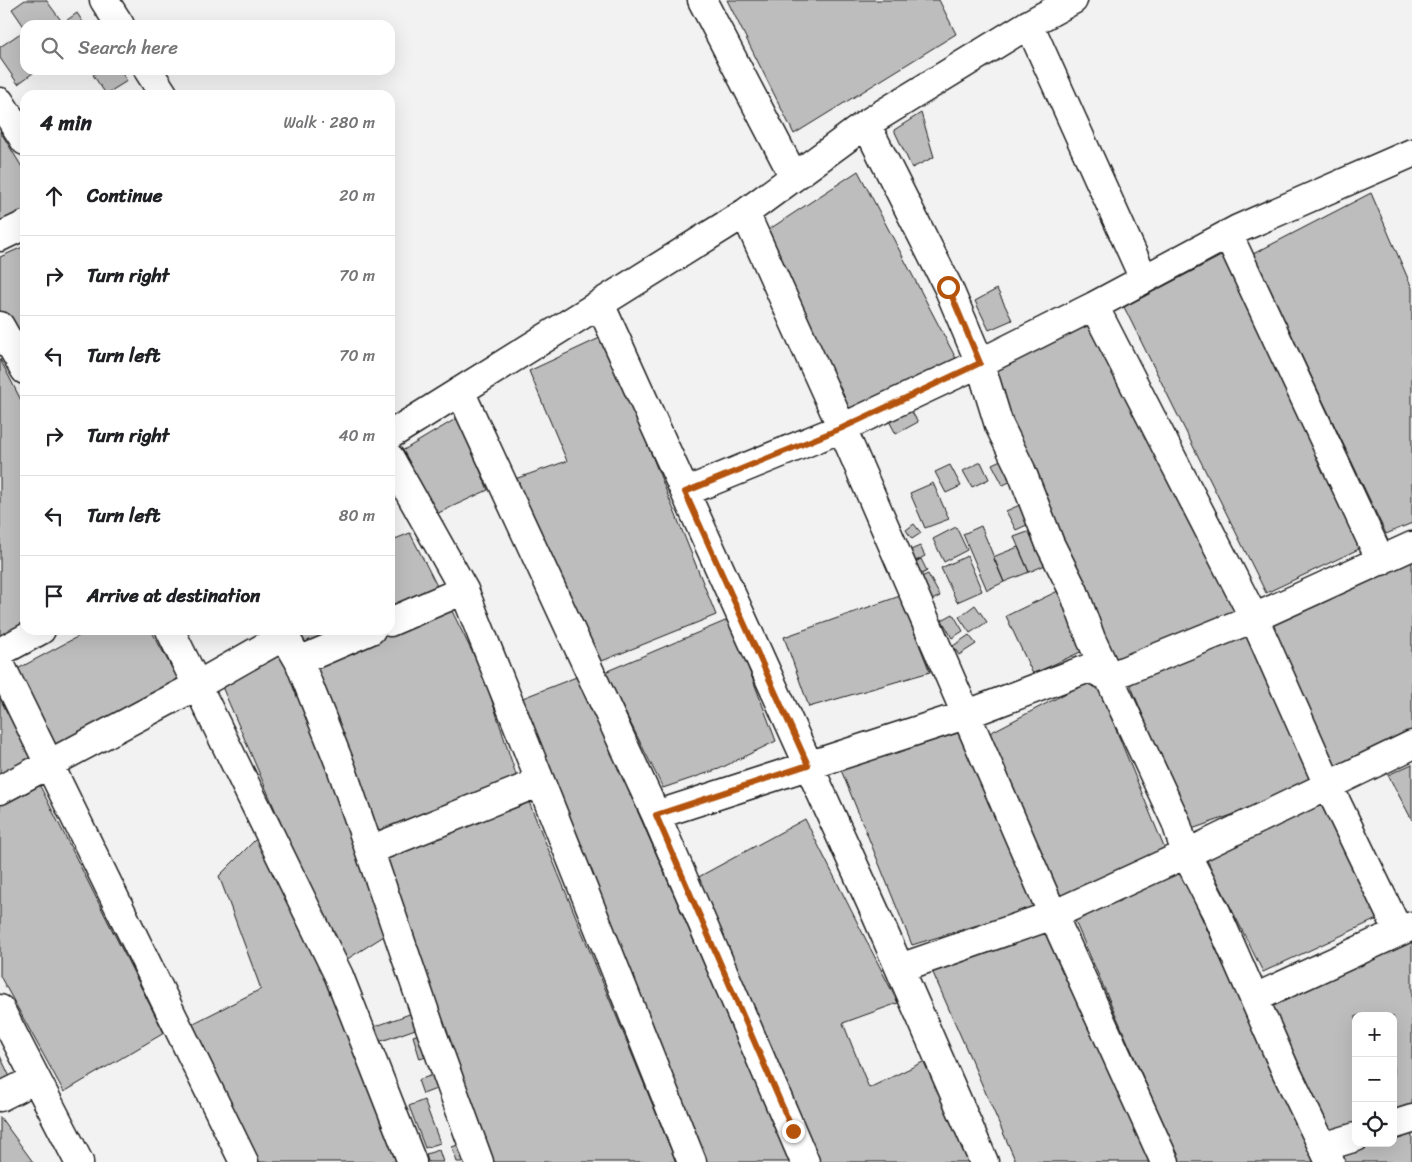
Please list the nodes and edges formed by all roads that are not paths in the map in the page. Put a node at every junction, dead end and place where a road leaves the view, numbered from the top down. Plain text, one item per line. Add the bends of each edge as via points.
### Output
1 (104, 0) edge
2 (702, 0) edge
3 (1073, 0) edge
4 (117, 20) edge
5 (1029, 24) junction
6 (151, 75) edge
7 (161, 90) edge
8 (0, 102) edge
9 (866, 124) junction
10 (20, 133) edge
11 (1412, 153) edge
12 (794, 177) junction
13 (745, 213) junction
14 (20, 227) edge
15 (1228, 234) junction
16 (0, 236) edge
17 (1144, 279) junction
18 (600, 304) junction
19 (1094, 306) junction
20 (0, 326) edge
21 (20, 361) edge
22 (980, 363) junction
23 (460, 391) junction
24 (395, 427) edge
25 (842, 428) junction
26 (395, 467) edge
27 (685, 492) junction
28 (1412, 546) edge
29 (1381, 560) junction
30 (464, 590) junction
31 (1254, 618) junction
32 (395, 620) edge
33 (32, 635) edge
34 (173, 635) edge
35 (280, 635) edge
36 (284, 635) edge
37 (359, 635) edge
38 (0, 652) edge
39 (299, 661) junction
40 (0, 664) edge
41 (1109, 677) junction
42 (198, 685) junction
43 (965, 715) junction
44 (1412, 745) edge
45 (49, 764) junction
46 (808, 765) junction
47 (540, 782) junction
48 (1328, 785) junction
49 (0, 790) edge
50 (656, 815) junction
51 (370, 850) junction
52 (1186, 854) junction
53 (1052, 915) junction
54 (1406, 929) edge
55 (900, 968) junction
56 (1255, 998) junction
57 (0, 1009) edge
58 (36, 1079) junction
59 (0, 1097) edge
60 (1412, 1119) edge
61 (1397, 1124) edge
62 (1352, 1139) edge
63 (1326, 1155) edge
64 (79, 1162) edge
65 (244, 1162) edge
66 (412, 1162) edge
67 (479, 1162) edge
68 (692, 1162) edge
69 (804, 1162) edge
70 (984, 1162) edge
71 (1165, 1162) edge

1 - 4 street
2 - 12 street
3 - 5 street
5 - 9 street
5 - 17 street
6 - 7 street
8 - 10 street
9 - 12 street
9 - 22 street via 948,287
11 - 15 street
12 - 13 street
13 - 18 street
13 - 25 street
14 - 16 street
15 - 17 street
15 - 29 street
17 - 19 street
18 - 23 street
18 - 27 street
19 - 22 street
19 - 31 street
20 - 21 street
22 - 25 street
22 - 41 street via 999,425
23 - 24 street
23 - 50 street
25 - 27 street
25 - 43 street
26 - 30 street
27 - 46 street
28 - 29 street
29 - 31 street
30 - 32 street
30 - 47 street
31 - 41 street
31 - 48 street
33 - 38 street
34 - 42 street
35 - 42 street
36 - 39 street
37 - 39 street
39 - 51 street
40 - 45 street
41 - 43 street via 1089,668
41 - 52 street via 1176,822
42 - 45 street
42 - 66 street via 339,976
43 - 46 street
43 - 53 street
44 - 48 street
45 - 49 street
45 - 65 street
46 - 50 street
46 - 55 street
47 - 51 street
47 - 68 street
48 - 52 street
48 - 54 street
50 - 69 street
51 - 67 street
52 - 53 street
52 - 56 street
53 - 55 street
53 - 71 street
54 - 56 street
55 - 70 street
56 - 63 street
57 - 58 street
58 - 59 street
58 - 64 street
60 - 61 street
62 - 63 street

